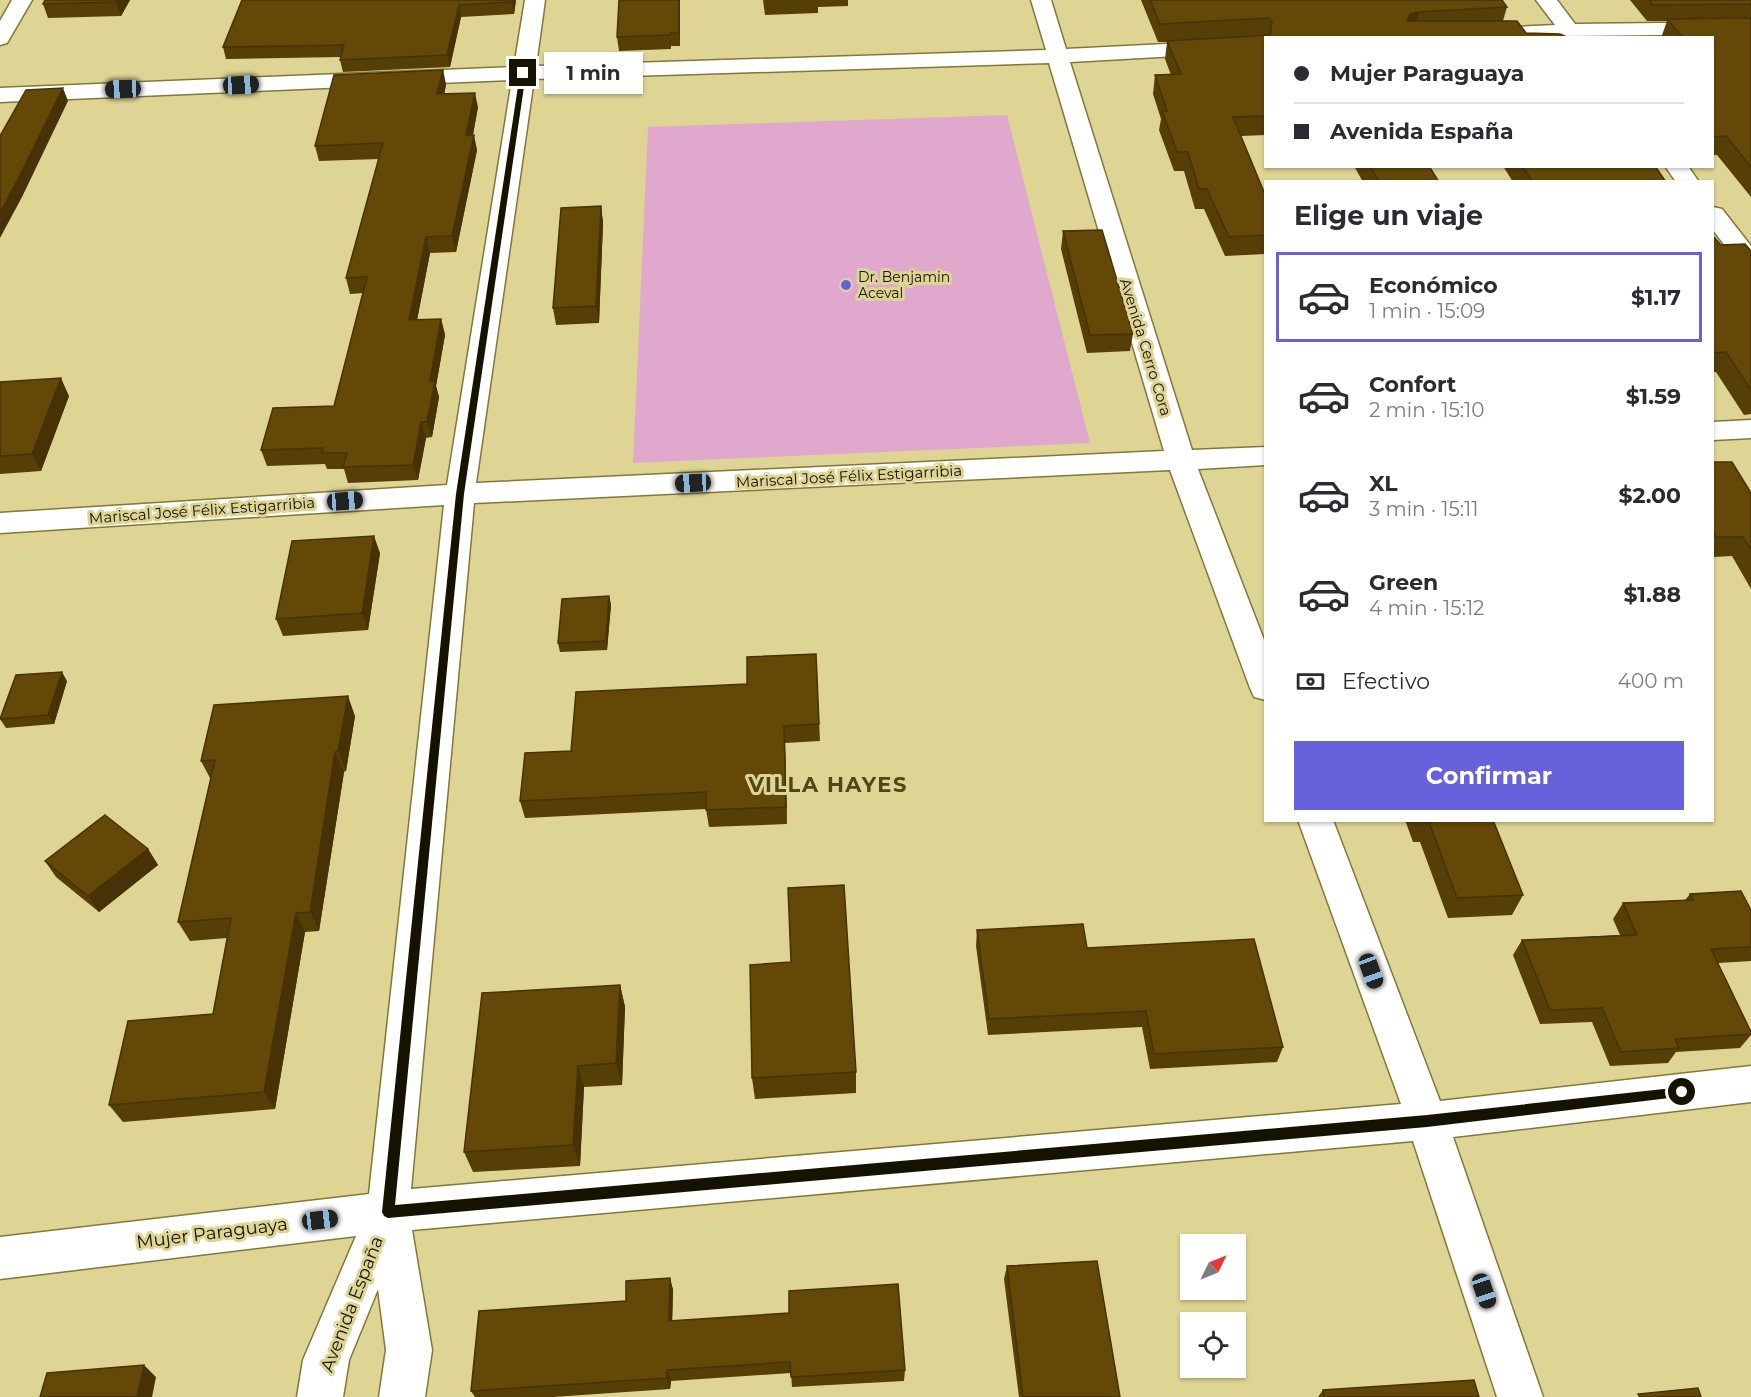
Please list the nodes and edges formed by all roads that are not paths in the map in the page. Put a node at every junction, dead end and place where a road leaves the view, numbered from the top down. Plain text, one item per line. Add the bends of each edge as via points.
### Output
1 (22, 0) edge
2 (535, 0) edge
3 (1041, 0) edge
4 (1546, 0) edge
5 (1751, 28) edge
6 (1573, 34) edge
7 (1494, 36) edge
8 (0, 39) edge
9 (1264, 45) edge
10 (1058, 56) junction
11 (523, 73) junction
12 (0, 94) edge
13 (1714, 215) edge
14 (1751, 263) edge
15 (1751, 429) edge
16 (1714, 431) edge
17 (1264, 456) edge
18 (1181, 461) junction
19 (460, 494) junction
20 (0, 523) edge
21 (1264, 683) edge
22 (1316, 822) edge
23 (1751, 1084) edge
24 (1427, 1121) junction
25 (388, 1212) junction
26 (0, 1258) edge
27 (320, 1397) edge
28 (402, 1397) edge
29 (1520, 1397) edge

1 - 8 street
2 - 11 street, Avenida España
3 - 10 street, Avenida Cerro Cora
4 - 6 street
5 - 6 street
6 - 7 street
9 - 10 street
10 - 11 street
10 - 18 street, Avenida Cerro Cora
11 - 12 street
11 - 19 street, Avenida España
13 - 14 street
15 - 16 street
17 - 18 street, Mariscal José Félix Estigarribia
18 - 19 street, Mariscal José Félix Estigarribia
18 - 21 street, Avenida Cerro Cora
19 - 20 street, Mariscal José Félix Estigarribia
19 - 25 street, Avenida España
22 - 24 street
23 - 24 street, Mujer Paraguaya
24 - 25 street, Mujer Paraguaya
24 - 29 street
25 - 26 street, Mujer Paraguaya
25 - 27 street, Avenida España via 326,1360
25 - 28 street, Avenida España via 408,1350

